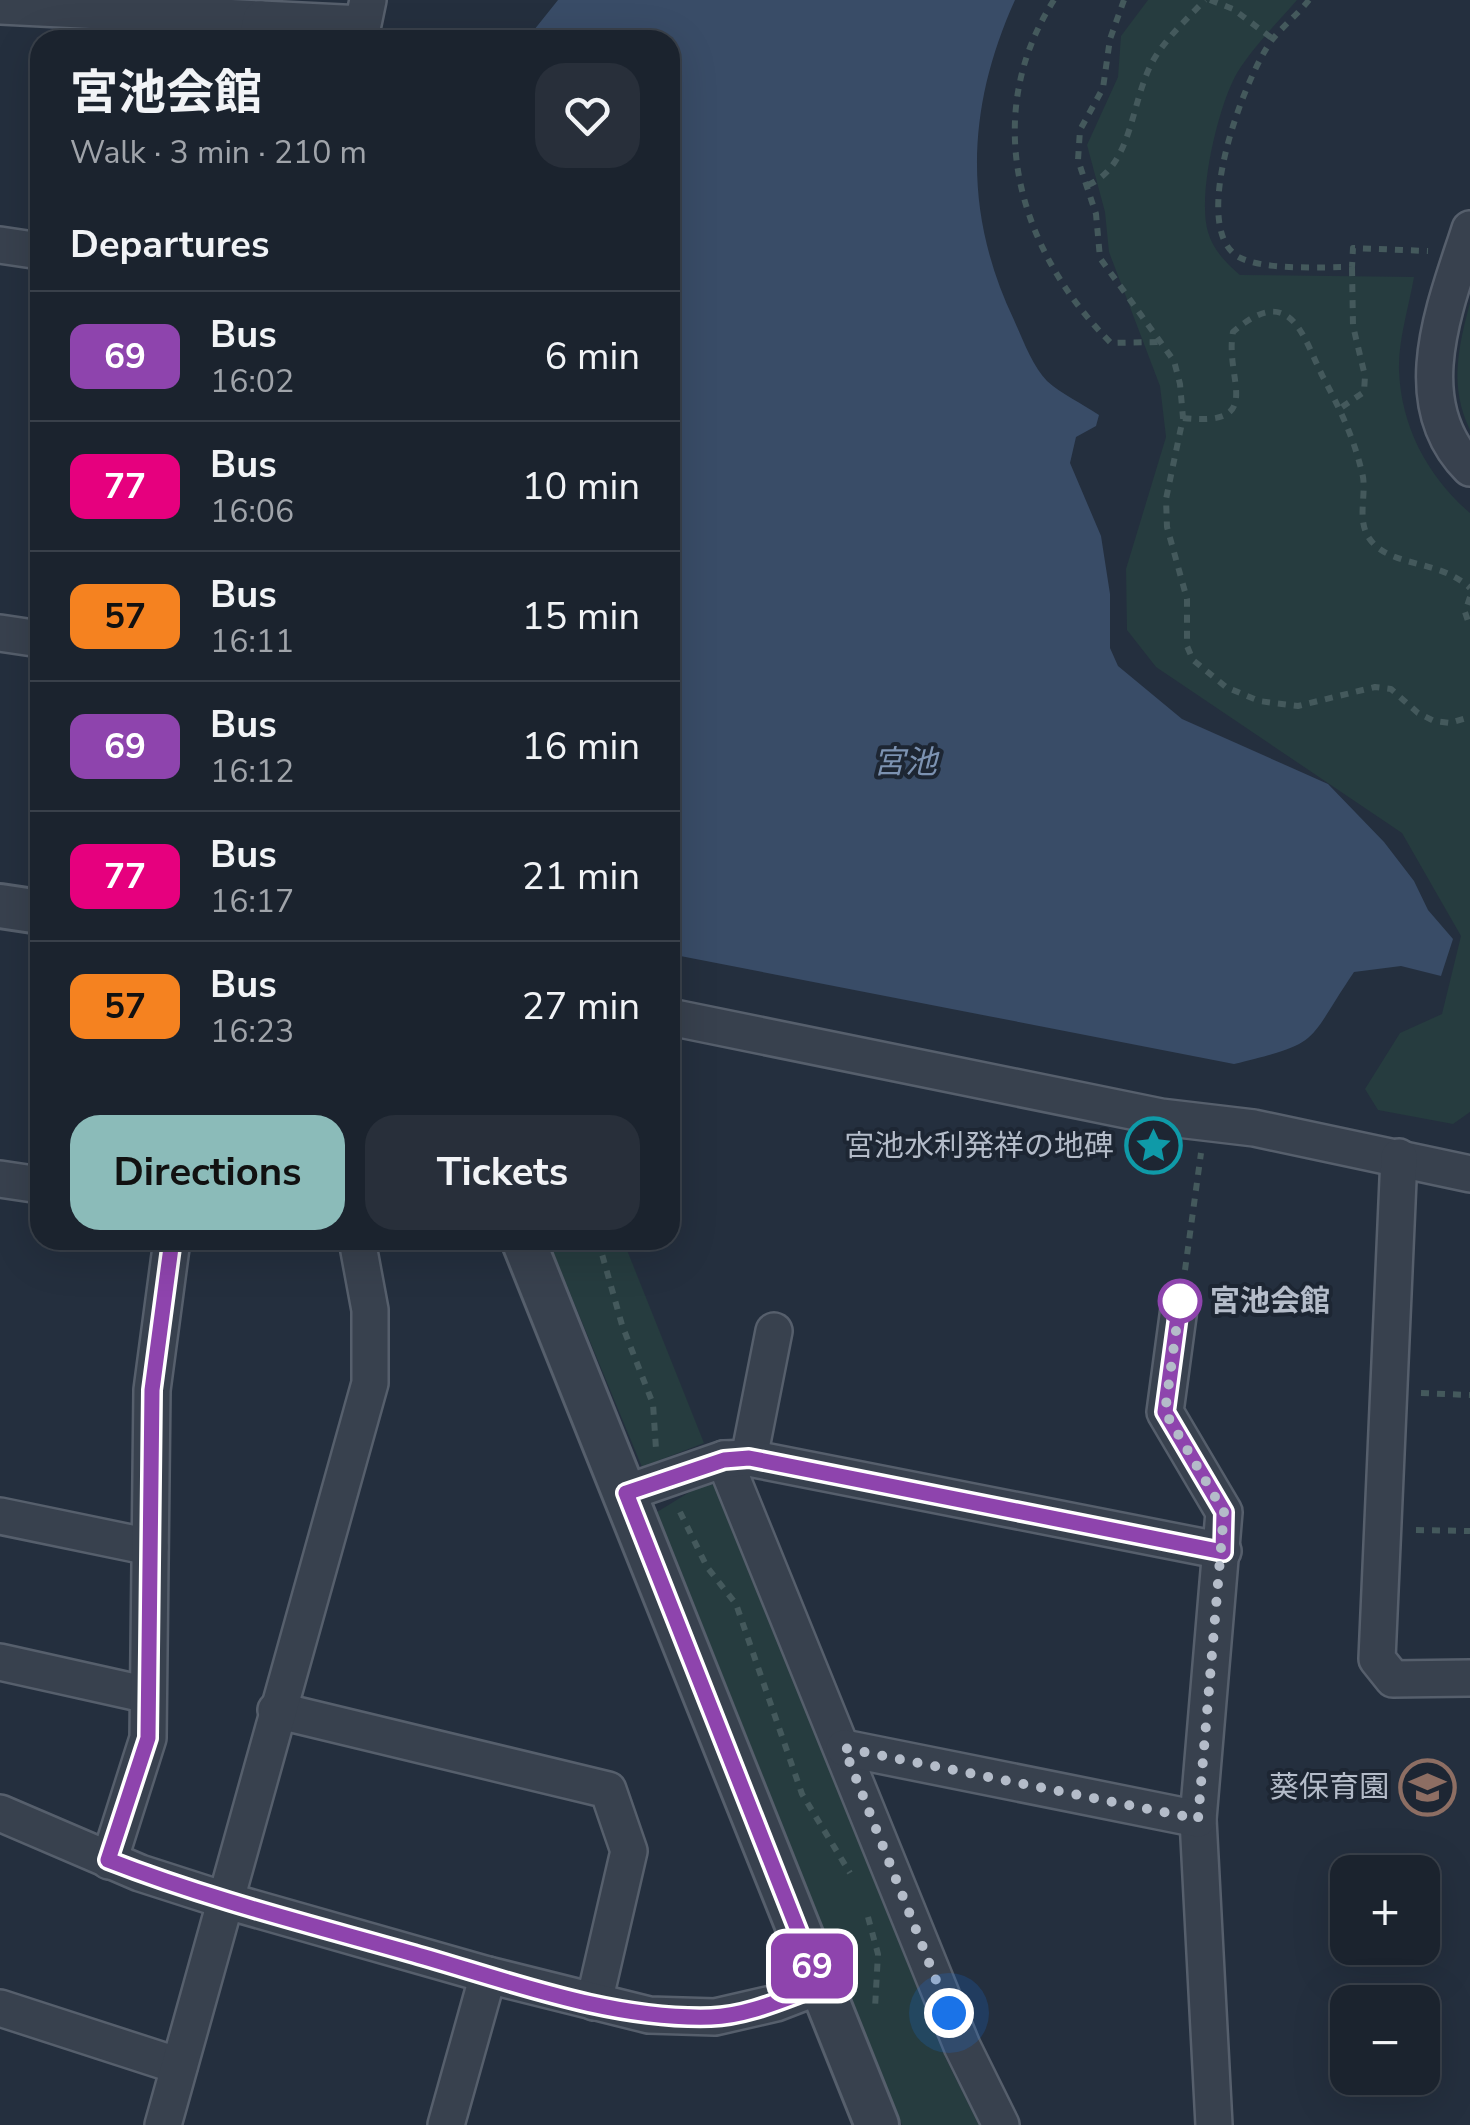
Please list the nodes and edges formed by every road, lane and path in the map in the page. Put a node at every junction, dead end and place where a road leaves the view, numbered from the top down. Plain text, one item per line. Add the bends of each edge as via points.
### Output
1 (368, 0) edge
2 (1054, 0) edge
3 (1124, 0) edge
4 (1208, 0) edge
5 (1309, 0) edge
6 (0, 6) edge
7 (259, 30) edge
8 (1273, 39) junction
9 (1088, 185) junction
10 (1470, 230) edge
11 (0, 245) edge
12 (30, 249) edge
13 (1439, 252) dead end
14 (1352, 268) junction
15 (1158, 342) junction
16 (1342, 407) junction
17 (1183, 418) junction
18 (1470, 468) edge
19 (1470, 588) edge
20 (1470, 598) edge
21 (1470, 626) edge
22 (0, 633) edge
23 (30, 638) edge
24 (1468, 720) edge
25 (0, 906) edge
26 (30, 910) edge
27 (680, 1019) edge
28 (1206, 1122) junction
29 (1398, 1157) junction
30 (1470, 1174) edge
31 (0, 1180) edge
32 (30, 1184) edge
33 (171, 1250) edge
34 (359, 1250) edge
35 (528, 1250) edge
36 (601, 1250) edge
37 (1180, 1301) joint
38 (774, 1331) dead end
39 (1388, 1392) junction
40 (1470, 1395) edge
41 (736, 1459) junction
42 (644, 1487) junction
43 (0, 1516) edge
44 (1382, 1530) junction
45 (1470, 1532) edge
46 (150, 1547) junction
47 (1223, 1552) junction
48 (0, 1662) edge
49 (1470, 1678) edge
50 (148, 1695) junction
51 (276, 1710) junction
52 (844, 1748) junction
53 (0, 1813) edge
54 (1198, 1819) junction
55 (108, 1860) junction
56 (853, 1879) dead end
57 (224, 1900) junction
58 (865, 1909) dead end
59 (488, 1975) junction
60 (820, 1986) junction
61 (594, 2002) junction
62 (0, 2008) edge
63 (875, 2010) dead end
64 (179, 2066) junction
65 (163, 2125) edge
66 (446, 2125) edge
67 (877, 2125) edge
68 (1000, 2125) edge
69 (1214, 2125) edge

1 - 7 street via 363,24
2 - 15 path via 1028,54 1017,102 1023,200 1048,265 1077,308 1111,343
3 - 9 path via 1103,88 1080,130 1078,160
4 - 8 path via 1233,9
4 - 9 path via 1153,61 1119,162
5 - 8 path
6 - 7 street
8 - 14 path via 1230,134 1220,235 1237,256 1263,263
9 - 15 path via 1100,258
10 - 18 street via 1434,362 1438,413
11 - 12 street
13 - 14 path via 1352,248
14 - 16 path via 1364,392
15 - 17 path via 1174,361
16 - 17 path via 1304,330 1292,319 1260,315 1233,332 1236,405 1228,416 1212,422
16 - 19 path via 1363,477 1370,540 1402,559 1444,568
17 - 24 path via 1166,499 1167,528 1187,598 1193,660 1226,687 1259,701 1298,706 1375,687 1392,689 1434,720
20 - 21 path
22 - 23 street
25 - 26 street
27 - 28 street
28 - 29 street
28 - 37 path
29 - 30 street
29 - 39 street
31 - 32 street
33 - 46 street via 152,1390
34 - 51 street via 370,1310 370,1383 293,1669
35 - 42 street
36 - 42 path via 653,1404 656,1453
37 - 47 street via 1165,1412 1224,1512
38 - 41 street
39 - 40 path
39 - 44 street
41 - 42 street
41 - 47 street
41 - 52 street
42 - 56 path via 736,1604 802,1794
42 - 60 street
43 - 46 street
44 - 45 path
44 - 49 street via 1377,1660 1394,1679
46 - 50 street
47 - 54 street
48 - 50 street
50 - 55 street via 148,1738
51 - 57 street
51 - 61 street via 608,1790 629,1851
52 - 54 street
52 - 68 street
53 - 55 street
54 - 69 street
55 - 57 street
57 - 59 street
57 - 64 street
58 - 63 path via 878,1954
59 - 61 street
59 - 66 street
60 - 61 street via 715,2017 649,2015
60 - 67 street
62 - 64 street
64 - 65 street

